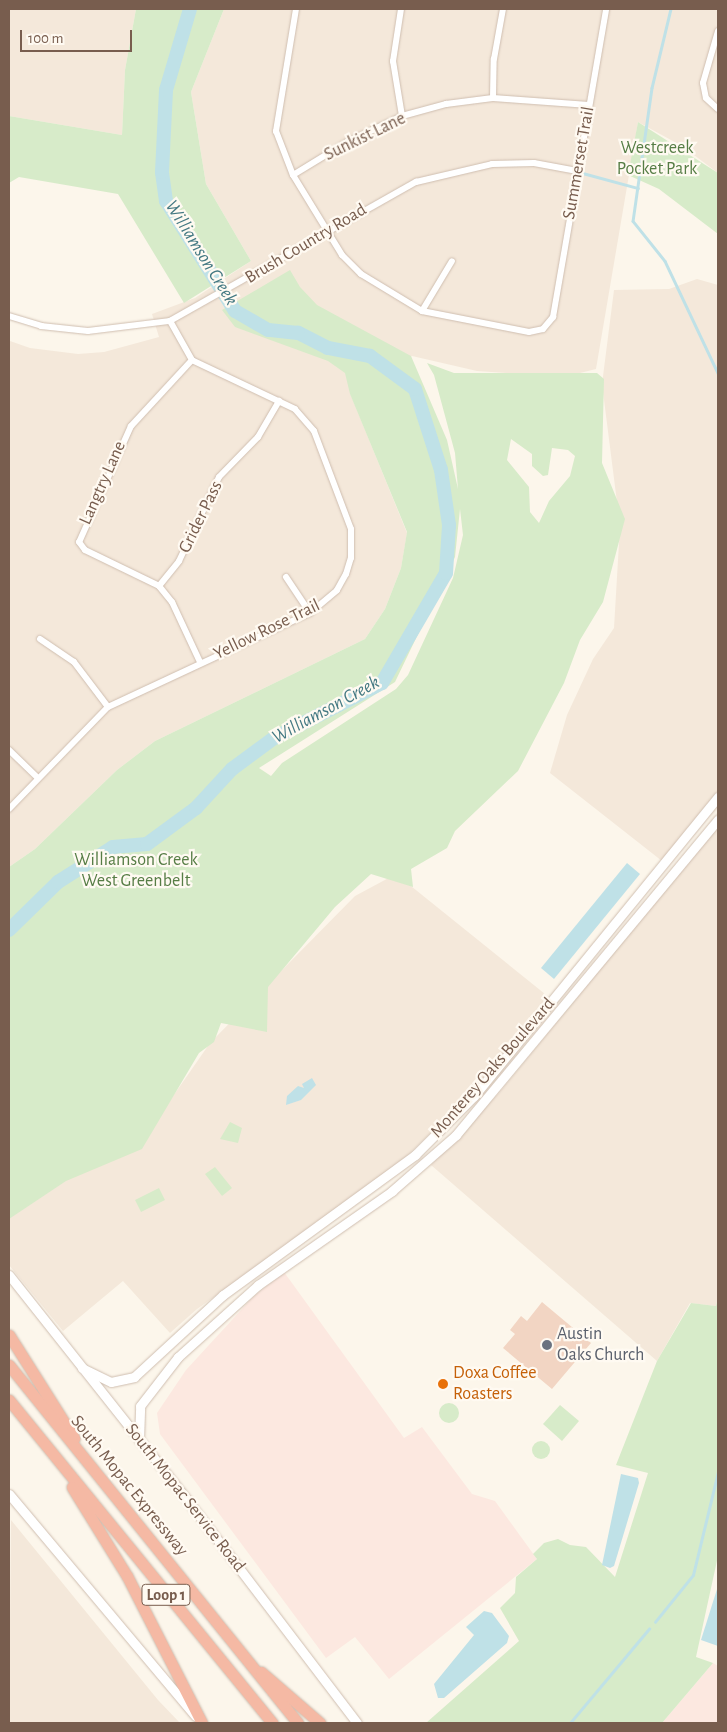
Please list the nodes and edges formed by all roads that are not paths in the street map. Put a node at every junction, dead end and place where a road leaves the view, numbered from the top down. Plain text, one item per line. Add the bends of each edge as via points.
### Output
1 (296, 9) edge
2 (401, 9) edge
3 (503, 9) edge
4 (606, 9) edge
5 (718, 31) edge
6 (493, 98) junction
7 (589, 105) junction
8 (718, 109) edge
9 (402, 116) junction
10 (577, 171) junction
11 (294, 175) junction
12 (326, 231) junction
13 (452, 261) dead end
14 (422, 311) junction
15 (9, 316) edge
16 (170, 321) junction
17 (192, 360) junction
18 (280, 401) junction
19 (286, 576) dead end
20 (159, 586) junction
21 (310, 613) junction
22 (40, 639) dead end
23 (200, 662) junction
24 (108, 708) junction
25 (9, 750) edge
26 (38, 778) junction
27 (718, 797) edge
28 (9, 809) edge
29 (718, 819) edge
30 (9, 1275) edge
31 (9, 1335) edge
32 (9, 1365) edge
33 (82, 1368) junction
34 (9, 1400) edge
35 (139, 1440) junction
36 (87, 1462) junction
37 (61, 1466) junction
38 (9, 1494) edge
39 (250, 1663) junction
40 (202, 1723) edge
41 (272, 1723) edge
42 (298, 1723) edge
43 (320, 1723) edge
44 (357, 1723) edge

1 - 11 street via 276,118 279,146
2 - 9 street via 393,62
3 - 6 street via 494,59
4 - 7 street, Summerset Trail
5 - 8 street via 702,83 706,98
6 - 7 street, Sunkist Lane
6 - 9 street, Sunkist Lane via 446,104
7 - 10 street, Summerset Trail
9 - 11 street, Sunkist Lane via 347,142
10 - 12 street, Brush Country Road via 516,163 447,172 390,194
10 - 14 street, Summerset Trail via 553,317 543,329 529,332
11 - 12 street
12 - 14 street via 361,274
12 - 16 street, Brush Country Road via 198,308
13 - 14 street
15 - 16 street, Brush Country Road via 41,326 88,331
16 - 17 street
17 - 18 street, Yellow Rose Trail
17 - 20 street, Langtry Lane via 131,426 79,537 85,550
18 - 20 street, Grider Pass via 258,437 220,476 179,562
18 - 21 street, Yellow Rose Trail via 295,409 314,431 351,529 346,574 337,590
19 - 21 street
20 - 23 street, Langtry Lane via 172,602
21 - 23 street, Yellow Rose Trail
22 - 24 street via 74,662
23 - 24 street, Yellow Rose Trail
24 - 26 street, Yellow Rose Trail
25 - 26 street
26 - 28 street, Yellow Rose Trail
27 - 33 street, Monterey Oaks Boulevard via 474,1096 415,1155 231,1289 134,1377 111,1382
29 - 35 street, Monterey Oaks Boulevard via 456,1134 392,1191 258,1285 178,1357 140,1406
30 - 33 street, South Mopac Service Road
31 - 36 highway
32 - 36 highway, South Mopac Expressway / Loop 1
33 - 35 street, South Mopac Service Road
34 - 37 highway, Loop 1
35 - 44 street, South Mopac Service Road
36 - 39 highway, South Mopac Expressway / Loop 1
37 - 40 highway via 127,1576
37 - 41 highway, Loop 1
38 - 40 street
39 - 42 highway, South Mopac Expressway / Loop 1
39 - 43 highway

